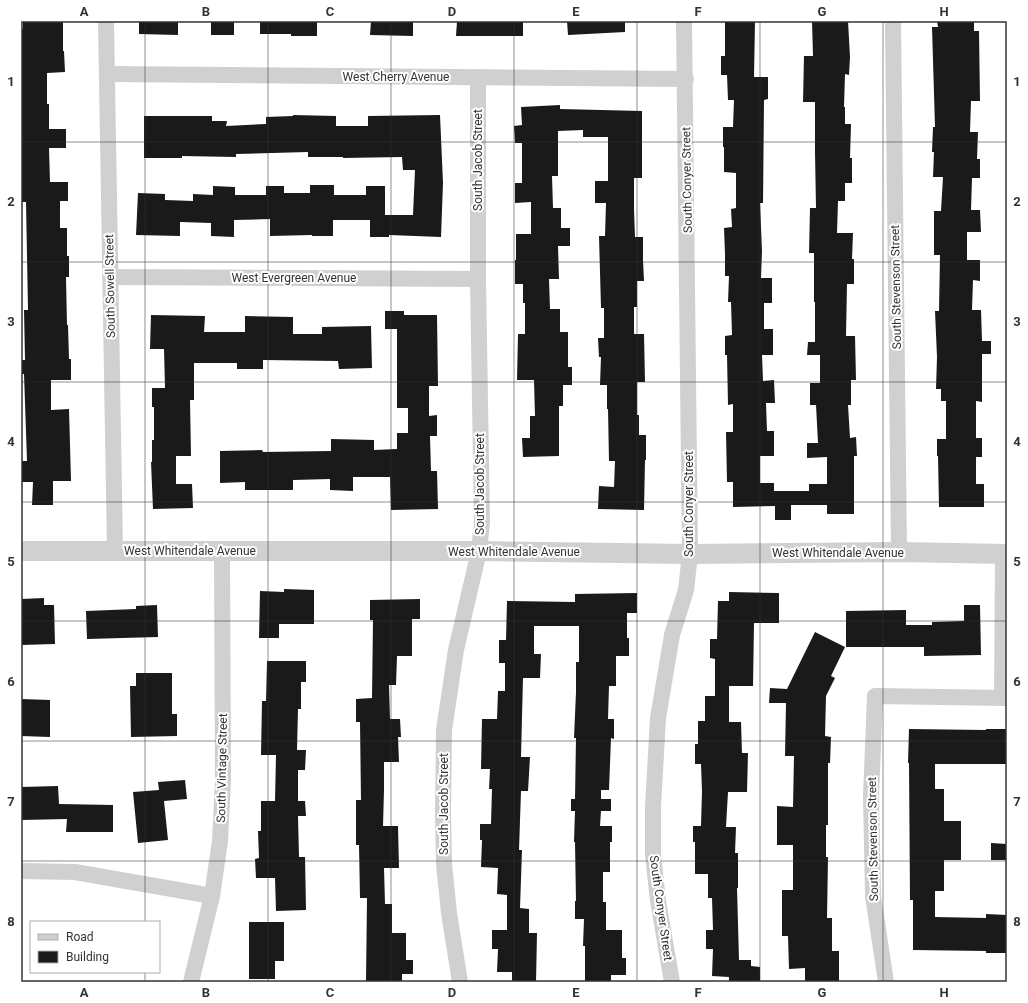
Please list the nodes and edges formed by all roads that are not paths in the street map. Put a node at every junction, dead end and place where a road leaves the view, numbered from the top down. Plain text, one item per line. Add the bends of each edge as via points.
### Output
1 (106, 21) edge
2 (684, 21) edge
3 (893, 21) edge
4 (107, 74) junction
5 (478, 77) junction
6 (686, 79) junction
7 (110, 277) junction
8 (478, 279) junction
9 (21, 551) edge
10 (115, 551) junction
11 (222, 552) junction
12 (479, 552) junction
13 (899, 552) junction
14 (690, 554) junction
15 (1005, 554) edge
16 (1005, 698) edge
17 (21, 871) edge
18 (212, 896) junction
19 (192, 982) edge
20 (460, 982) edge
21 (672, 982) edge
22 (886, 982) edge

1 - 4 street, South Sowell Street
2 - 6 street, South Conyer Street
3 - 13 street, South Stevenson Street
4 - 5 street, West Cherry Avenue
4 - 7 street, South Sowell Street
5 - 6 street, West Cherry Avenue
5 - 8 street, South Jacob Street
6 - 14 street, South Conyer Street
7 - 8 street, West Evergreen Avenue
7 - 10 street, South Sowell Street
8 - 12 street, South Jacob Street via 482,524
9 - 10 street, West Whitendale Avenue
10 - 11 street, West Whitendale Avenue
11 - 12 street, West Whitendale Avenue
11 - 18 street, South Vintage Street via 223,780 220,840
12 - 14 street, West Whitendale Avenue
12 - 20 street, South Jacob Street via 456,650 444,730 444,864
13 - 14 street, West Whitendale Avenue
13 - 15 street, West Whitendale Avenue
14 - 21 street, South Conyer Street via 686,590 672,635 658,718 653,808 653,855 658,901
15 - 16 street
16 - 22 street, South Stevenson Street via 876,696 870,796 873,896
17 - 18 street via 75,872
18 - 19 street, South Vintage Street

